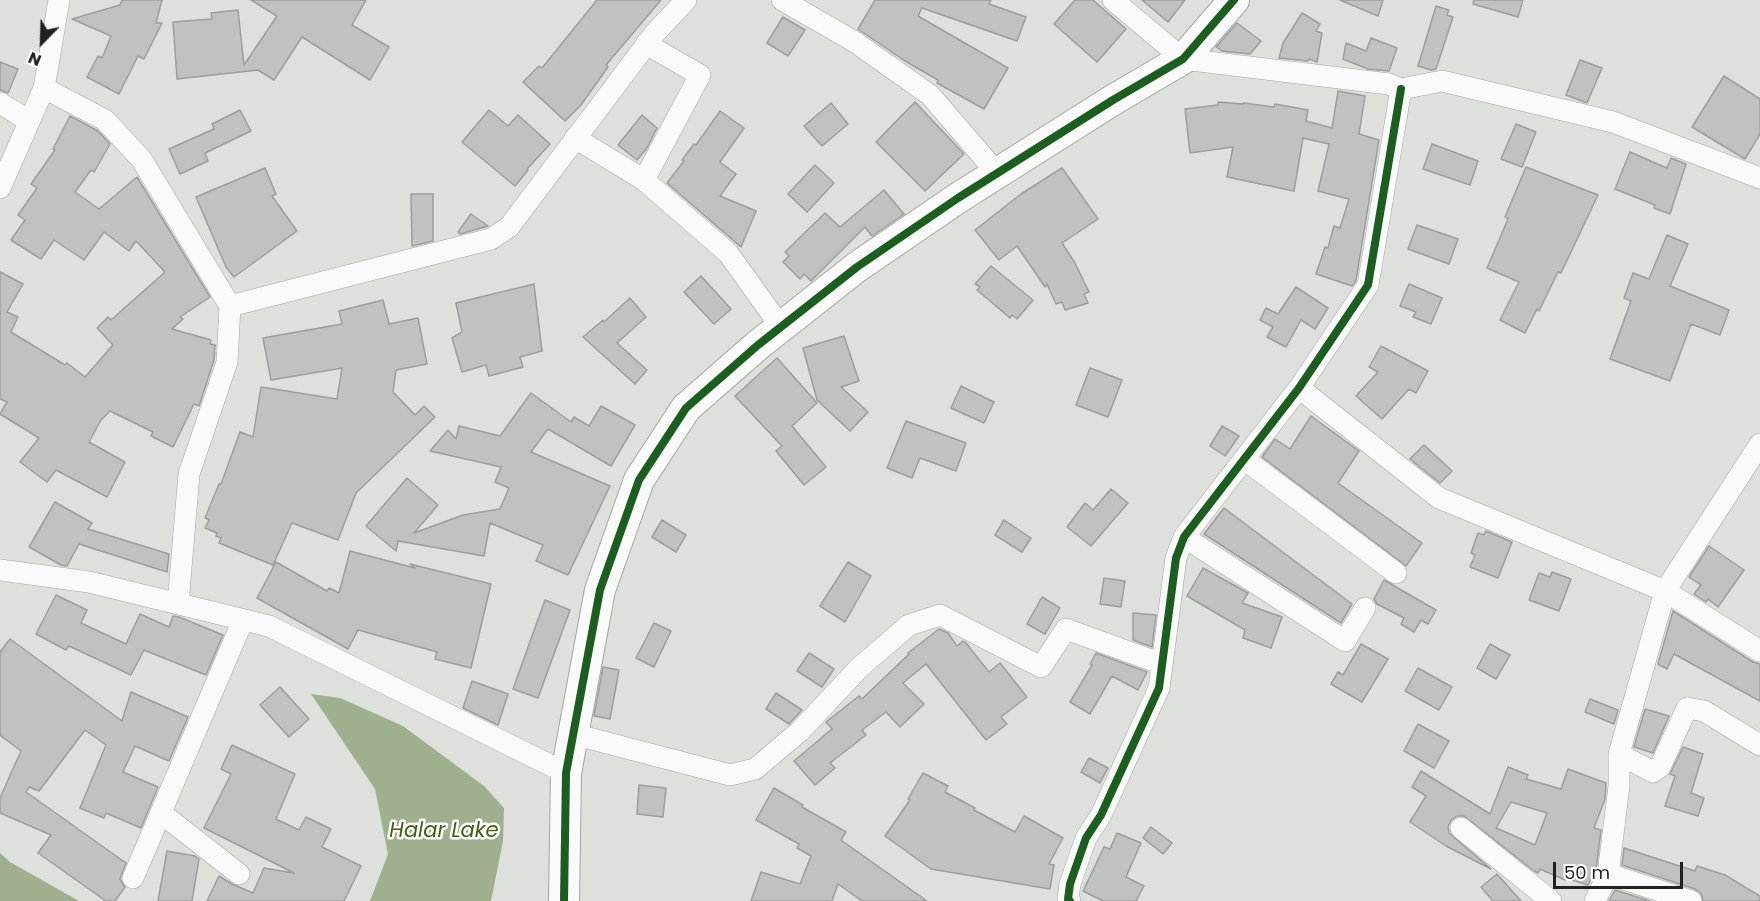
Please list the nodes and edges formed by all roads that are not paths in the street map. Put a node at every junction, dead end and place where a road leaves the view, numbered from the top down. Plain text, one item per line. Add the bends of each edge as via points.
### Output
1 (59, 0) edge
2 (686, 0) edge
3 (782, 0) edge
4 (1234, 0) edge
5 (1120, 2) edge
6 (646, 44) junction
7 (1183, 59) junction
8 (44, 88) junction
9 (1401, 88) junction
10 (0, 103) edge
11 (29, 121) junction
12 (575, 138) junction
13 (997, 173) junction
14 (1760, 178) edge
15 (644, 180) junction
16 (0, 188) edge
17 (230, 306) junction
18 (781, 327) junction
19 (1299, 388) junction
20 (1760, 444) edge
21 (1244, 459) junction
22 (1184, 537) junction
23 (0, 570) edge
24 (1396, 573) dead end
25 (1665, 591) junction
26 (178, 604) junction
27 (1365, 608) dead end
28 (243, 620) junction
29 (1760, 651) edge
30 (1162, 664) junction
31 (573, 734) junction
32 (1760, 745) edge
33 (1619, 754) junction
34 (566, 773) junction
35 (161, 813) junction
36 (1461, 828) dead end
37 (239, 874) dead end
38 (1608, 874) junction
39 (133, 878) dead end
40 (564, 901) edge
41 (1070, 901) edge
42 (1551, 901) edge
43 (1595, 901) edge
44 (1691, 901) edge

1 - 8 street
2 - 6 street
3 - 13 street via 855,42 930,95
4 - 7 street
5 - 7 street
6 - 12 street
6 - 15 street via 700,75
7 - 9 street
7 - 13 street
8 - 11 street
8 - 17 street via 105,120 142,160
9 - 14 street via 1442,81 1613,122
9 - 19 street via 1368,285
10 - 11 street
11 - 16 street
12 - 15 street
12 - 17 street via 509,227 491,239
13 - 18 street via 857,267
15 - 18 street via 728,253
17 - 26 street via 227,362 189,474
18 - 31 street via 686,408 639,480 600,590
19 - 21 street
19 - 25 street via 1439,498
20 - 25 street
21 - 22 street
21 - 24 street
22 - 27 street via 1345,641
22 - 30 street via 1176,558
23 - 26 street via 89,582
25 - 29 street
25 - 33 street
26 - 28 street
28 - 34 street via 269,626
28 - 35 street
30 - 31 street via 1066,629 1041,667 940,615 909,625 755,769 730,775
30 - 41 street via 1159,688 1101,815 1086,838 1070,884
31 - 34 street
32 - 33 street via 1704,711 1687,708 1660,768 1653,772
33 - 38 street
34 - 40 street
35 - 37 street
35 - 39 street
36 - 42 street
38 - 43 street
38 - 44 street

